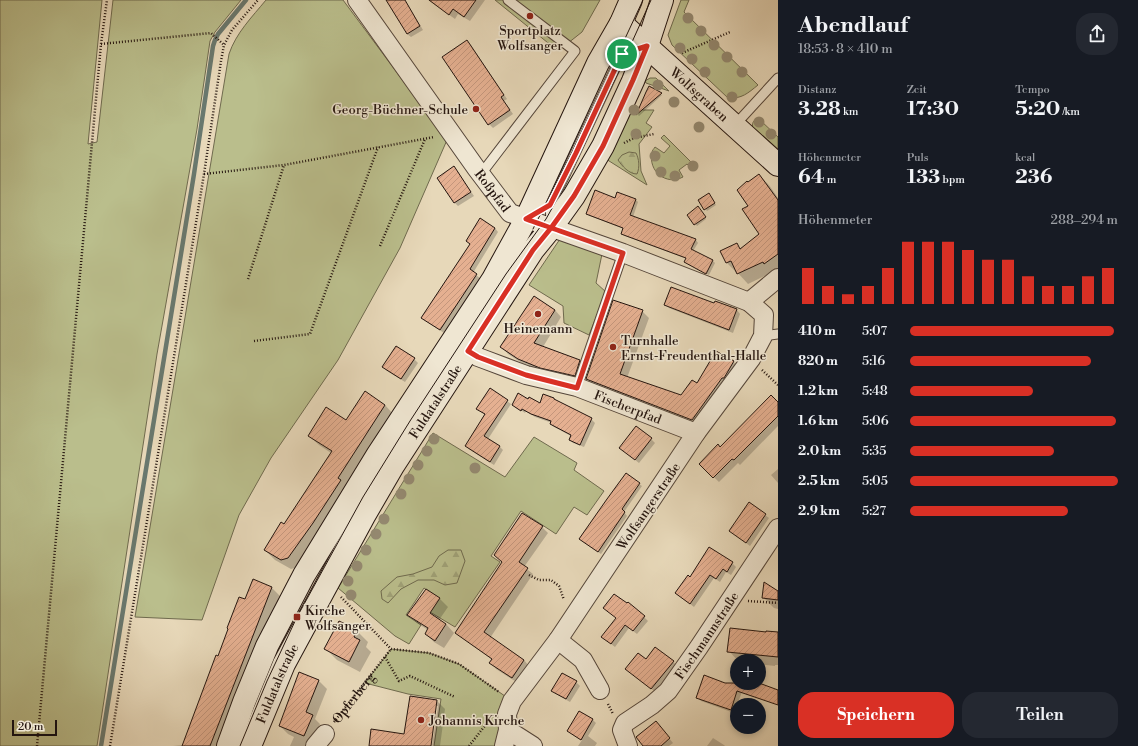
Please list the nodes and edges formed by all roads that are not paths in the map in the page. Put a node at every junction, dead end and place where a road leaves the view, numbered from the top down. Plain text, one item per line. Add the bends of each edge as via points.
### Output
1 (357, 0) edge
2 (508, 0) edge
3 (631, 0) edge
4 (662, 0) edge
5 (621, 23) junction
6 (647, 46) junction
7 (622, 54) junction
8 (778, 78) edge
9 (735, 125) junction
10 (778, 165) edge
11 (481, 174) junction
12 (542, 214) junction
13 (623, 253) junction
14 (778, 278) edge
15 (749, 302) junction
16 (771, 335) edge
17 (468, 351) junction
18 (577, 388) junction
19 (696, 433) junction
20 (778, 528) edge
21 (558, 640) junction
22 (600, 690) road end
23 (506, 738) edge
24 (625, 738) edge
25 (228, 746) edge
26 (250, 746) edge
27 (533, 746) edge

1 - 11 street, Roßpfad
2 - 11 lane via 575,51
3 - 5 main road, Fuldatalstraße
4 - 6 main road, Fuldatalstraße
5 - 6 main road, Wolfsgraben
5 - 7 lane
5 - 12 main road, Fuldatalstraße via 598,63
6 - 7 lane
6 - 9 main road, Wolfsgraben
6 - 12 main road, Fuldatalstraße via 603,146 574,196
7 - 12 lane via 569,167
8 - 9 lane
9 - 10 main road, Wolfsgraben
11 - 12 street, Roßpfad via 510,213
12 - 13 street, Roßpfad
12 - 17 main road, Fuldatalstraße via 533,250
12 - 25 main road, Fuldatalstraße via 493,279 378,454 304,575 267,646
13 - 15 street, Roßpfad
13 - 18 lane
14 - 15 street
15 - 16 street, Wolfsangerstraße via 764,315
16 - 19 street, Wolfsangerstraße
17 - 18 street, Fischerpfad via 526,375
17 - 26 main road, Fuldatalstraße via 393,466 364,516 284,664
18 - 19 street, Fischerpfad
19 - 21 street, Wolfsangerstraße
20 - 24 street, Fischmannstraße via 668,691 624,723
21 - 22 street via 583,660
21 - 23 street, Wolfsangerstraße via 512,701 507,714
23 - 27 street

